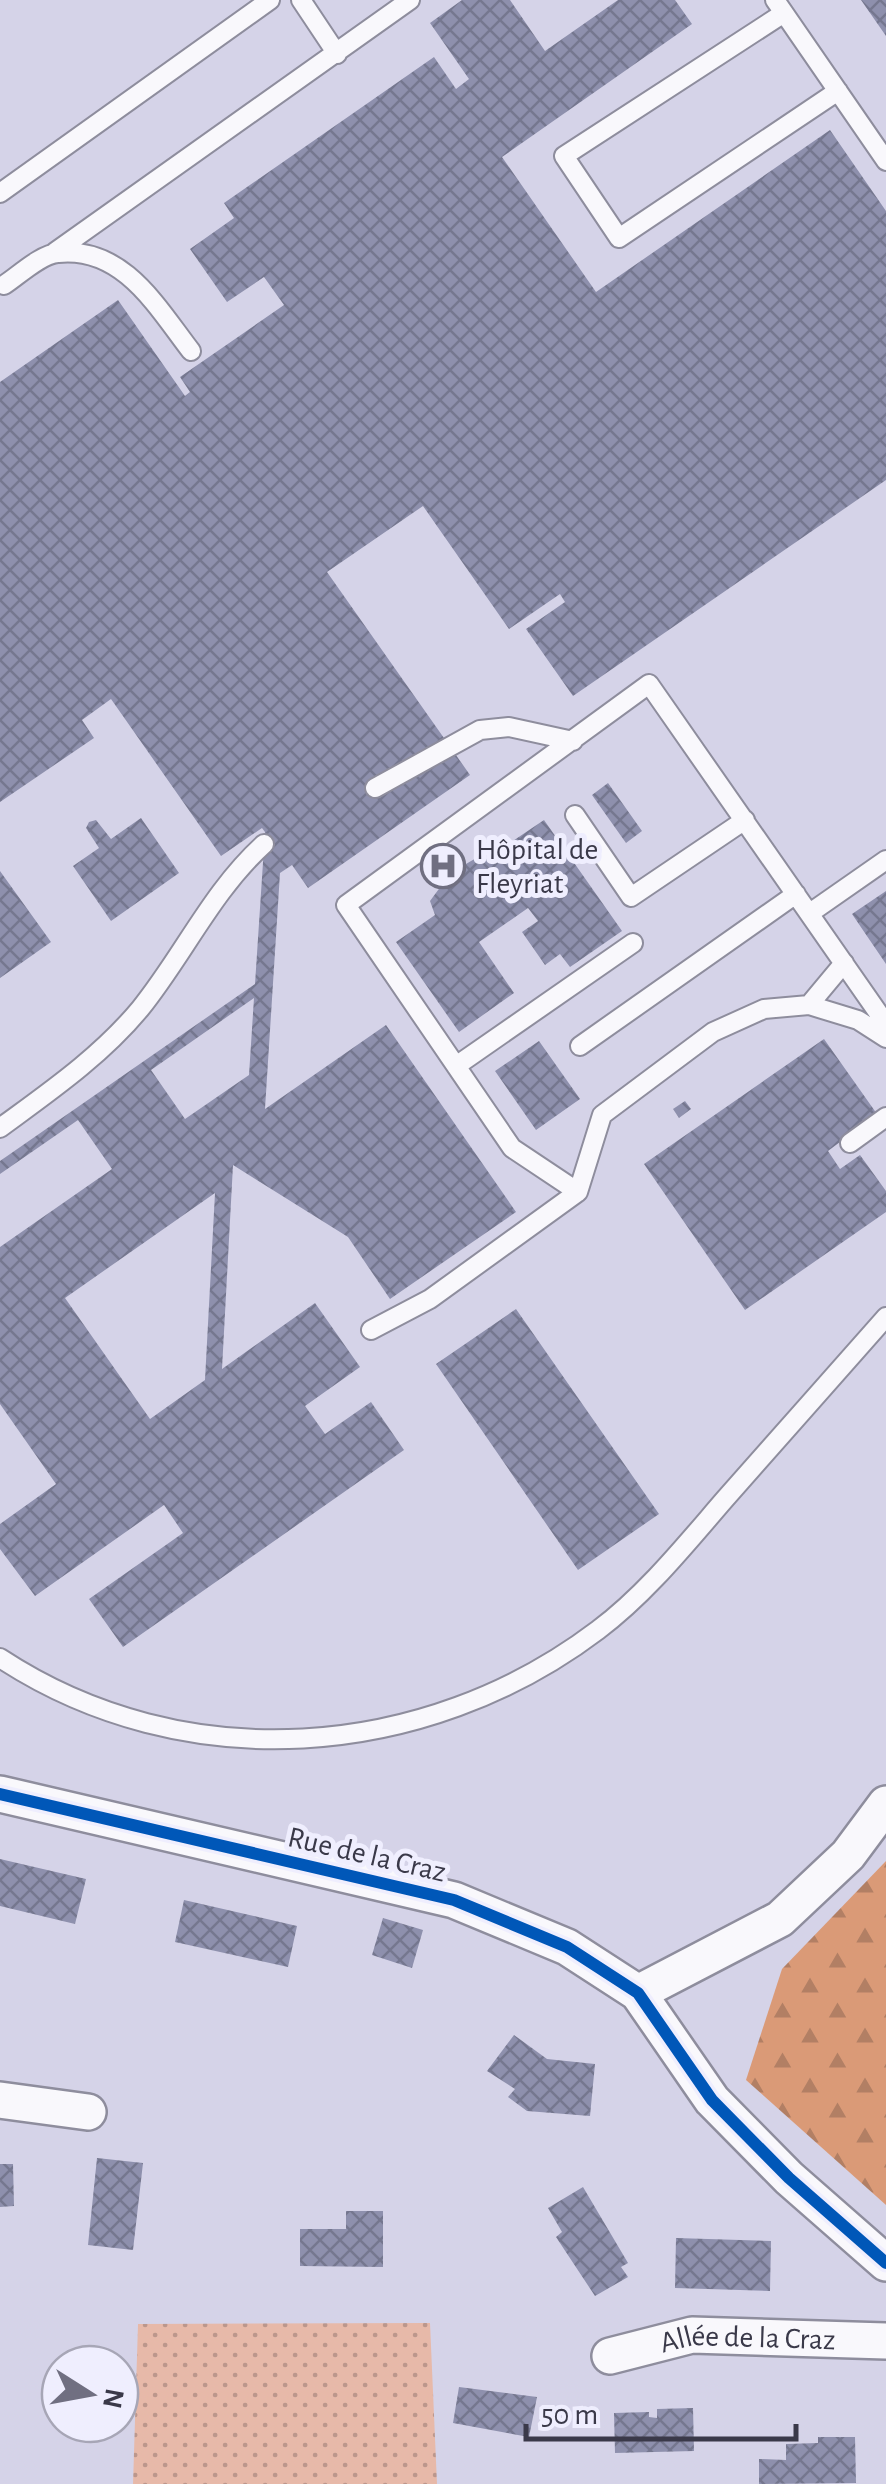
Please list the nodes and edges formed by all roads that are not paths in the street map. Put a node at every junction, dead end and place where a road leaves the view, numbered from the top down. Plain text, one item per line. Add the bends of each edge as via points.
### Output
1 (270, 0) edge
2 (301, 0) edge
3 (410, 0) edge
4 (779, 6) edge
5 (337, 54) junction
6 (838, 91) junction
7 (886, 161) edge
8 (0, 193) edge
9 (55, 252) junction
10 (4, 285) dead end
11 (191, 351) dead end
12 (573, 741) junction
13 (375, 788) dead end
14 (575, 815) dead end
15 (745, 820) junction
16 (264, 844) dead end
17 (886, 860) edge
18 (796, 894) junction
19 (810, 914) junction
20 (633, 942) dead end
21 (844, 963) junction
22 (809, 1006) junction
23 (886, 1024) edge
24 (886, 1038) edge
25 (580, 1046) dead end
26 (456, 1066) junction
27 (886, 1117) edge
28 (0, 1128) edge
29 (850, 1142) dead end
30 (578, 1192) junction
31 (886, 1317) edge
32 (371, 1330) dead end
33 (0, 1658) edge
34 (0, 1794) edge
35 (886, 1804) edge
36 (638, 1993) junction
37 (0, 2100) edge
38 (88, 2112) dead end
39 (886, 2262) edge
40 (886, 2340) edge
41 (610, 2356) dead end

1 - 8 lane
2 - 5 lane
3 - 5 lane
4 - 6 lane
4 - 6 lane via 564,156 619,238
5 - 9 lane
6 - 7 lane
9 - 10 lane
9 - 11 lane via 120,268
12 - 13 lane via 509,727 480,730
12 - 15 lane via 650,684
12 - 26 lane via 346,905
14 - 15 lane via 631,896
15 - 18 lane
16 - 28 lane via 115,1037
17 - 19 lane
18 - 19 lane
18 - 25 lane
19 - 21 lane
20 - 26 lane
21 - 22 lane
21 - 23 lane
22 - 24 lane via 858,1020
22 - 30 lane via 764,1009 714,1032 602,1114
26 - 30 lane via 512,1148
27 - 29 lane
30 - 32 lane via 430,1299
31 - 33 lane via 664,1569 598,1630 453,1710 284,1743 195,1733 95,1706
34 - 36 street, Rue de la Craz via 454,1900 567,1947
35 - 36 street via 848,1855 780,1919
36 - 39 street, Rue de la Craz via 712,2100
37 - 38 street
40 - 41 street, Allée de la Craz via 692,2335

